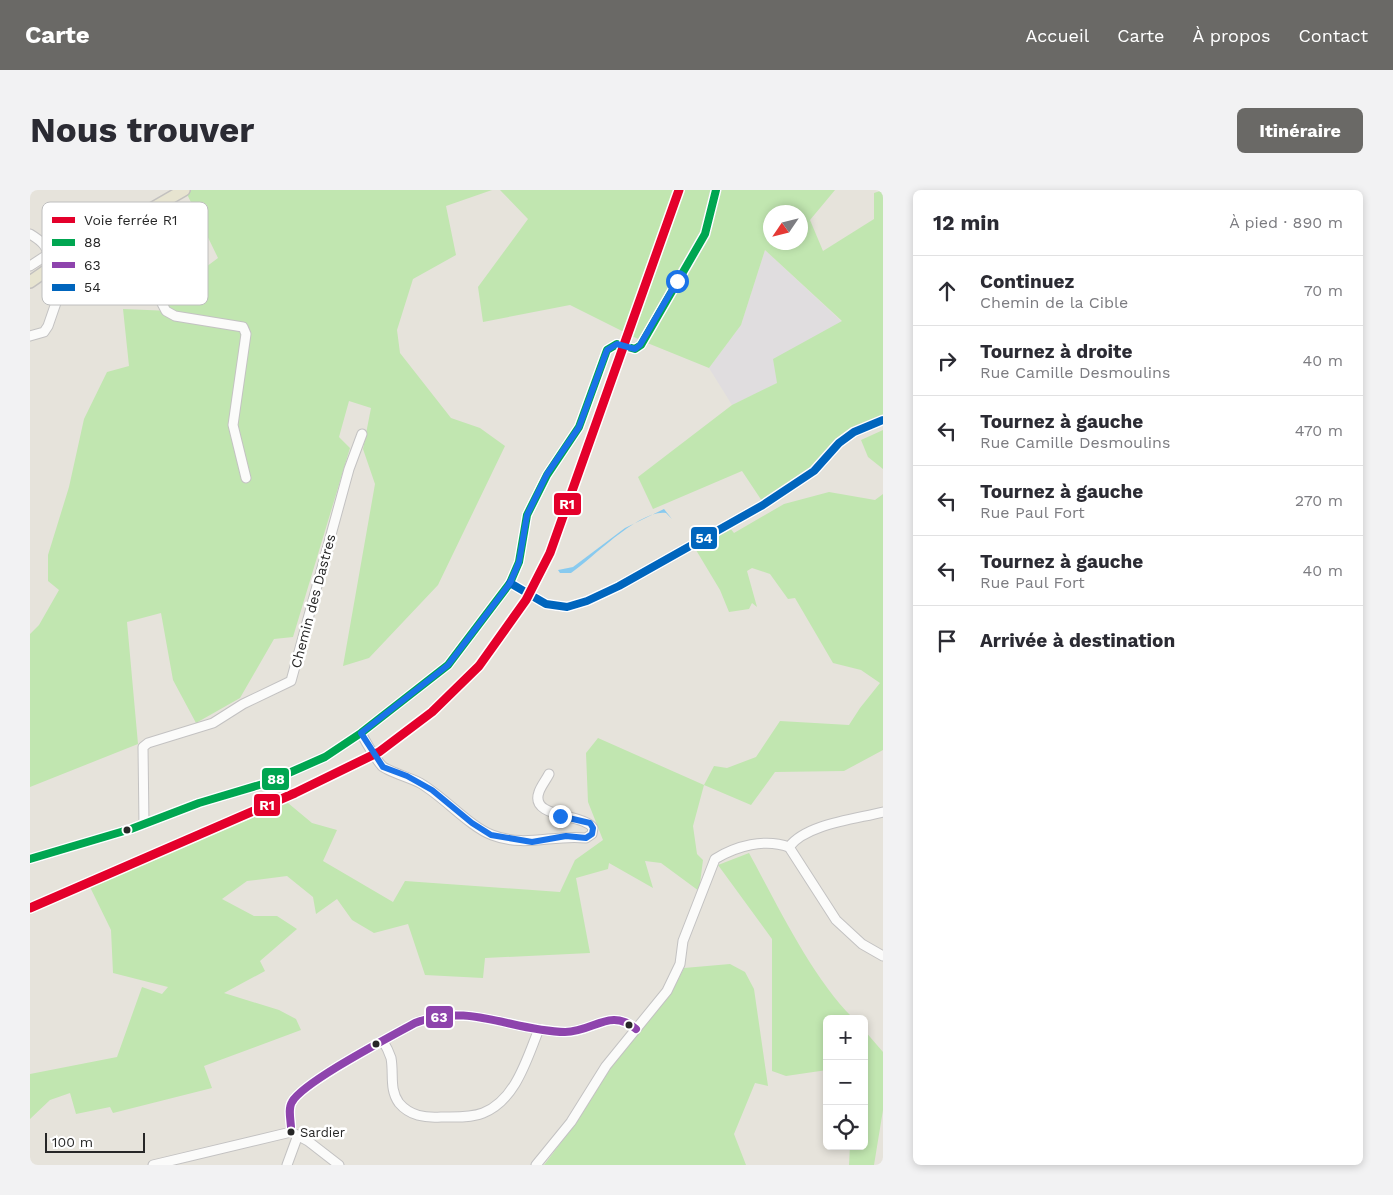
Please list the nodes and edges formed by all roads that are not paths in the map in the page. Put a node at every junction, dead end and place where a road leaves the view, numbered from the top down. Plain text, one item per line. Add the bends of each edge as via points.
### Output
1 (184, 190) edge
2 (716, 190) edge
3 (164, 202) edge
4 (30, 234) edge
5 (42, 242) edge
6 (42, 258) edge
7 (30, 266) edge
8 (42, 274) edge
9 (30, 282) edge
10 (55, 305) edge
11 (163, 305) edge
12 (30, 336) edge
13 (883, 420) edge
14 (362, 434) dead end
15 (246, 478) dead end
16 (510, 583) junction
17 (361, 733) junction
18 (549, 774) dead end
19 (883, 812) edge
20 (144, 824) junction
21 (789, 846) junction
22 (30, 859) edge
23 (883, 956) edge
24 (538, 1029) junction
25 (636, 1029) junction
26 (383, 1041) junction
27 (295, 1134) junction
28 (153, 1165) edge
29 (287, 1165) edge
30 (339, 1165) edge
31 (536, 1165) edge

1 - 3 main road
2 - 16 street via 705,234 640,345 635,349 617,344 607,350 579,427 547,474 527,515 519,562
4 - 5 street
6 - 7 street
8 - 9 main road
10 - 12 street via 44,332
11 - 15 street via 175,316 243,327 246,334 232,425
13 - 16 street via 854,432 839,443 814,471 762,505 619,586 586,601 567,607 546,604
14 - 20 street, Chemin des Dastres via 349,469 291,681 213,722 143,747
16 - 17 street via 448,665
17 - 18 street via 383,767 432,790 491,835 532,842 566,836 586,838 592,834 590,823 560,816 541,806 539,792
17 - 20 street via 325,757 280,777
19 - 21 street via 814,829 796,838
20 - 22 street
21 - 23 street via 836,920 862,944
21 - 25 street via 751,844 715,859 683,941 680,964 668,991
24 - 25 street via 566,1032 617,1018
24 - 26 street via 468,1014 445,1015 422,1020
24 - 26 street via 524,1068 510,1090 490,1108 470,1115 430,1118 408,1111 394,1093 391,1058
25 - 31 street via 606,1066 571,1122
26 - 27 street via 321,1077 296,1097 290,1106
27 - 28 street
27 - 29 street
27 - 30 street

